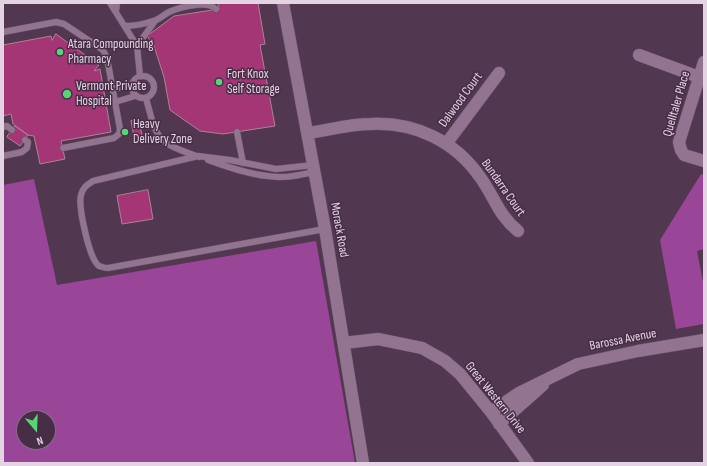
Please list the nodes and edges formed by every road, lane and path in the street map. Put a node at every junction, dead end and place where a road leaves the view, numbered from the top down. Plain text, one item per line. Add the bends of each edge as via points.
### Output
1 (110, 3) edge
2 (117, 3) edge
3 (283, 3) edge
4 (216, 9) dead end
5 (116, 11) junction
6 (154, 21) junction
7 (125, 26) junction
8 (3, 32) edge
9 (137, 46) junction
10 (639, 55) dead end
11 (704, 62) edge
12 (499, 72) dead end
13 (140, 76) junction
14 (699, 77) junction
15 (132, 84) junction
16 (113, 89) junction
17 (135, 96) junction
18 (146, 98) junction
19 (115, 102) junction
20 (3, 127) edge
21 (12, 130) dead end
22 (237, 132) dead end
23 (308, 133) junction
24 (25, 140) dead end
25 (66, 140) dead end
26 (446, 144) junction
27 (3, 156) edge
28 (198, 156) junction
29 (704, 161) edge
30 (243, 163) junction
31 (314, 168) junction
32 (326, 230) junction
33 (518, 232) dead end
34 (704, 340) edge
35 (344, 343) junction
36 (551, 378) junction
37 (491, 412) junction
38 (499, 424) junction
39 (363, 463) edge
40 (528, 463) edge

1 - 5 lane
2 - 5 lane
3 - 23 street, Morack Road
4 - 6 lane via 208,4 182,8
5 - 7 lane
6 - 7 lane
6 - 9 lane
7 - 9 lane
8 - 16 lane via 56,22 64,24 103,50
9 - 13 lane
10 - 14 street
11 - 14 street, Quelltaler Place
12 - 26 street, Dalwood Court
13 - 15 lane
13 - 18 lane via 148,77 154,85 153,93
14 - 29 street, Quelltaler Place via 680,142 684,156
15 - 16 lane
15 - 17 lane
16 - 19 lane
17 - 18 lane
17 - 19 lane
18 - 28 lane via 154,128 166,144
19 - 25 lane via 120,128 119,134 114,138 98,138 65,147
20 - 21 lane via 7,126
22 - 30 lane
23 - 26 street, Bundarra Court via 365,124 390,124 414,128
23 - 31 street, Morack Road
24 - 27 lane via 28,142 27,148 22,152
26 - 33 street, Bundarra Court via 470,164 502,216
28 - 30 lane
28 - 31 lane via 228,168 263,176 279,177
28 - 32 lane via 93,181 84,187 80,196 82,216 94,259 99,266 108,268 128,265
30 - 31 lane via 276,169
31 - 32 street, Morack Road
32 - 35 street, Morack Road
34 - 36 street, Barossa Avenue via 594,360 578,364
35 - 37 street, Great Western Drive via 378,339 422,348 445,361 460,374
35 - 39 street, Morack Road
36 - 37 street, Barossa Avenue via 519,393
36 - 38 street, Barossa Avenue
37 - 38 street, Great Western Drive
38 - 40 street, Great Western Drive

